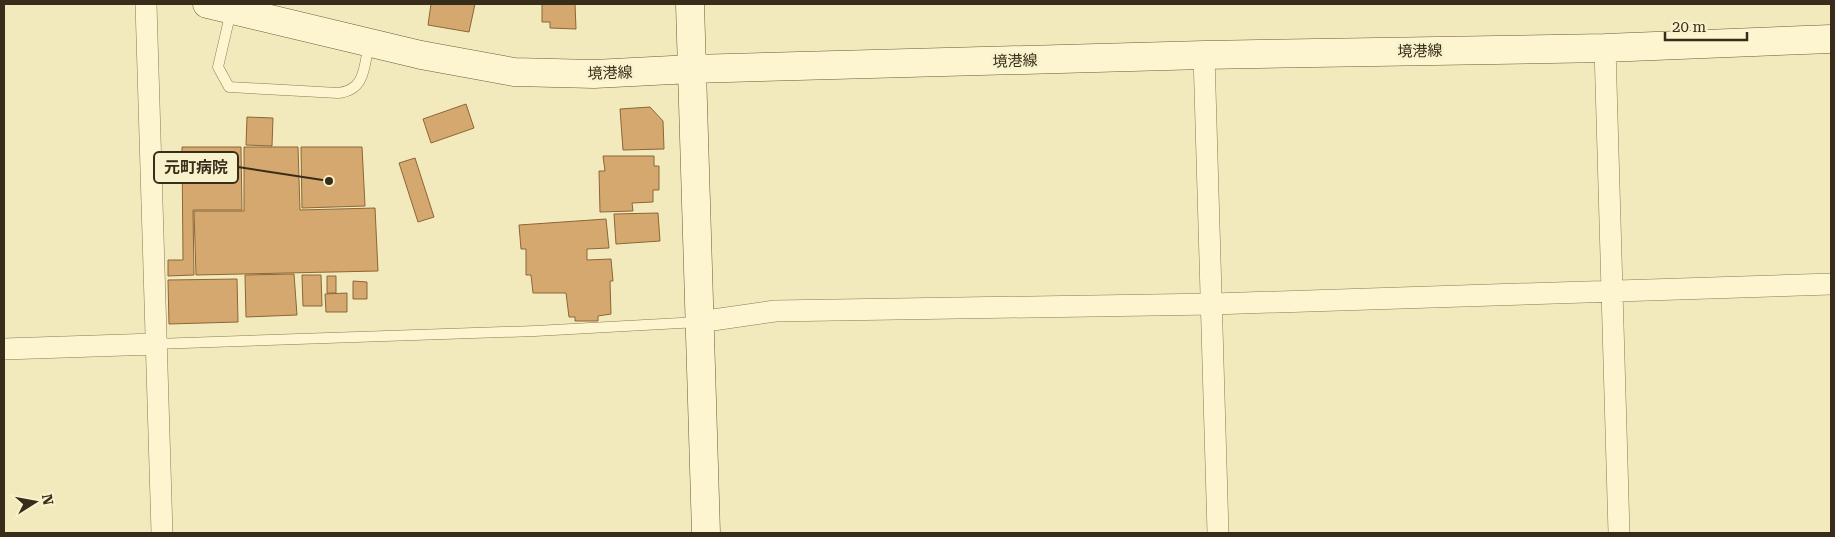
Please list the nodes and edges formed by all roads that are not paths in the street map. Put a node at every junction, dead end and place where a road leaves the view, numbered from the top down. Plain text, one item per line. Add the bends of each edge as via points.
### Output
1 (146, 4) edge
2 (690, 4) edge
3 (219, 7) edge
4 (1831, 40) edge
5 (370, 42) junction
6 (1605, 48) junction
7 (1204, 55) junction
8 (692, 70) junction
9 (1831, 284) edge
10 (1612, 292) junction
11 (1213, 304) junction
12 (699, 322) junction
13 (156, 344) junction
14 (4, 349) edge
15 (162, 533) edge
16 (706, 533) edge
17 (1218, 533) edge
18 (1619, 533) edge

1 - 13 street
2 - 8 main road
3 - 5 main road, 境港線
3 - 5 lane via 218,67 229,87 349,92 358,85
4 - 6 main road, 境港線
5 - 8 main road, 境港線 via 514,72 594,74
6 - 7 main road, 境港線
6 - 10 street
7 - 8 main road, 境港線
7 - 11 street
8 - 12 main road
9 - 10 street
10 - 11 street
10 - 18 street
11 - 12 street via 776,310
11 - 17 street
12 - 13 lane
12 - 16 main road
13 - 14 street
13 - 15 street

